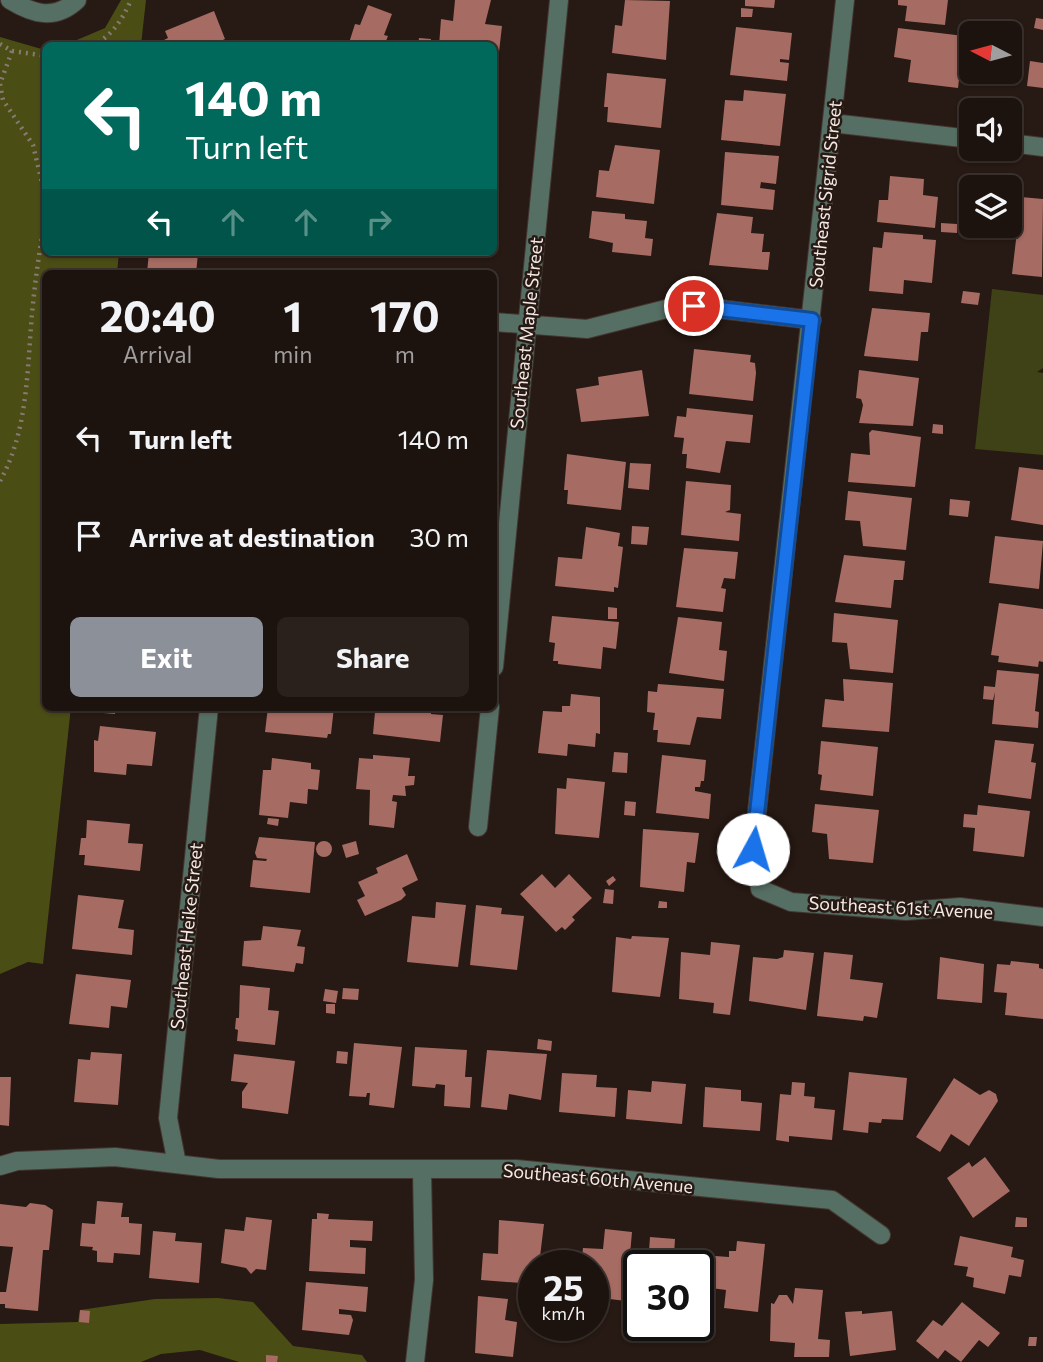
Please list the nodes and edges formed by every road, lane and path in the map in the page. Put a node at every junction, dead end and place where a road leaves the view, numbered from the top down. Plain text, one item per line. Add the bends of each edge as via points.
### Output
1 (10, 0) edge
2 (77, 0) edge
3 (131, 0) edge
4 (559, 0) edge
5 (845, 0) edge
6 (100, 42) edge
7 (0, 44) edge
8 (12, 51) junction
9 (42, 55) edge
10 (832, 123) junction
11 (959, 138) edge
12 (1022, 144) edge
13 (1043, 147) edge
14 (42, 183) edge
15 (42, 236) edge
16 (812, 320) junction
17 (497, 322) edge
18 (526, 325) junction
19 (0, 481) edge
20 (497, 635) edge
21 (209, 711) edge
22 (490, 711) edge
23 (478, 827) dead end
24 (760, 889) joint
25 (1043, 917) edge
26 (177, 1164) junction
27 (0, 1166) edge
28 (422, 1171) junction
29 (881, 1235) dead end
30 (415, 1362) edge

1 - 2 street via 44,14 64,11
3 - 6 path via 124,17
4 - 18 street, Southeast Maple Street
5 - 10 street, Southeast Sigrid Street
7 - 8 path
8 - 9 path
8 - 14 path via 0,84 3,100 33,145
10 - 11 street
10 - 16 street, Southeast Sigrid Street
12 - 13 street
15 - 19 path via 21,426
16 - 18 street via 694,306 587,329
16 - 24 street, Southeast Sigrid Street via 753,849
17 - 18 street
18 - 20 street, Southeast Maple Street
21 - 26 street, Southeast Heike Street via 168,1118
22 - 23 street
24 - 25 street, Southeast 61st Avenue via 791,902 906,911 960,907
26 - 27 street, Southeast 60th Avenue via 115,1157 17,1161
26 - 28 street, Southeast 60th Avenue via 219,1169
28 - 29 street, Southeast 60th Avenue via 516,1168 832,1200
28 - 30 street via 424,1280

